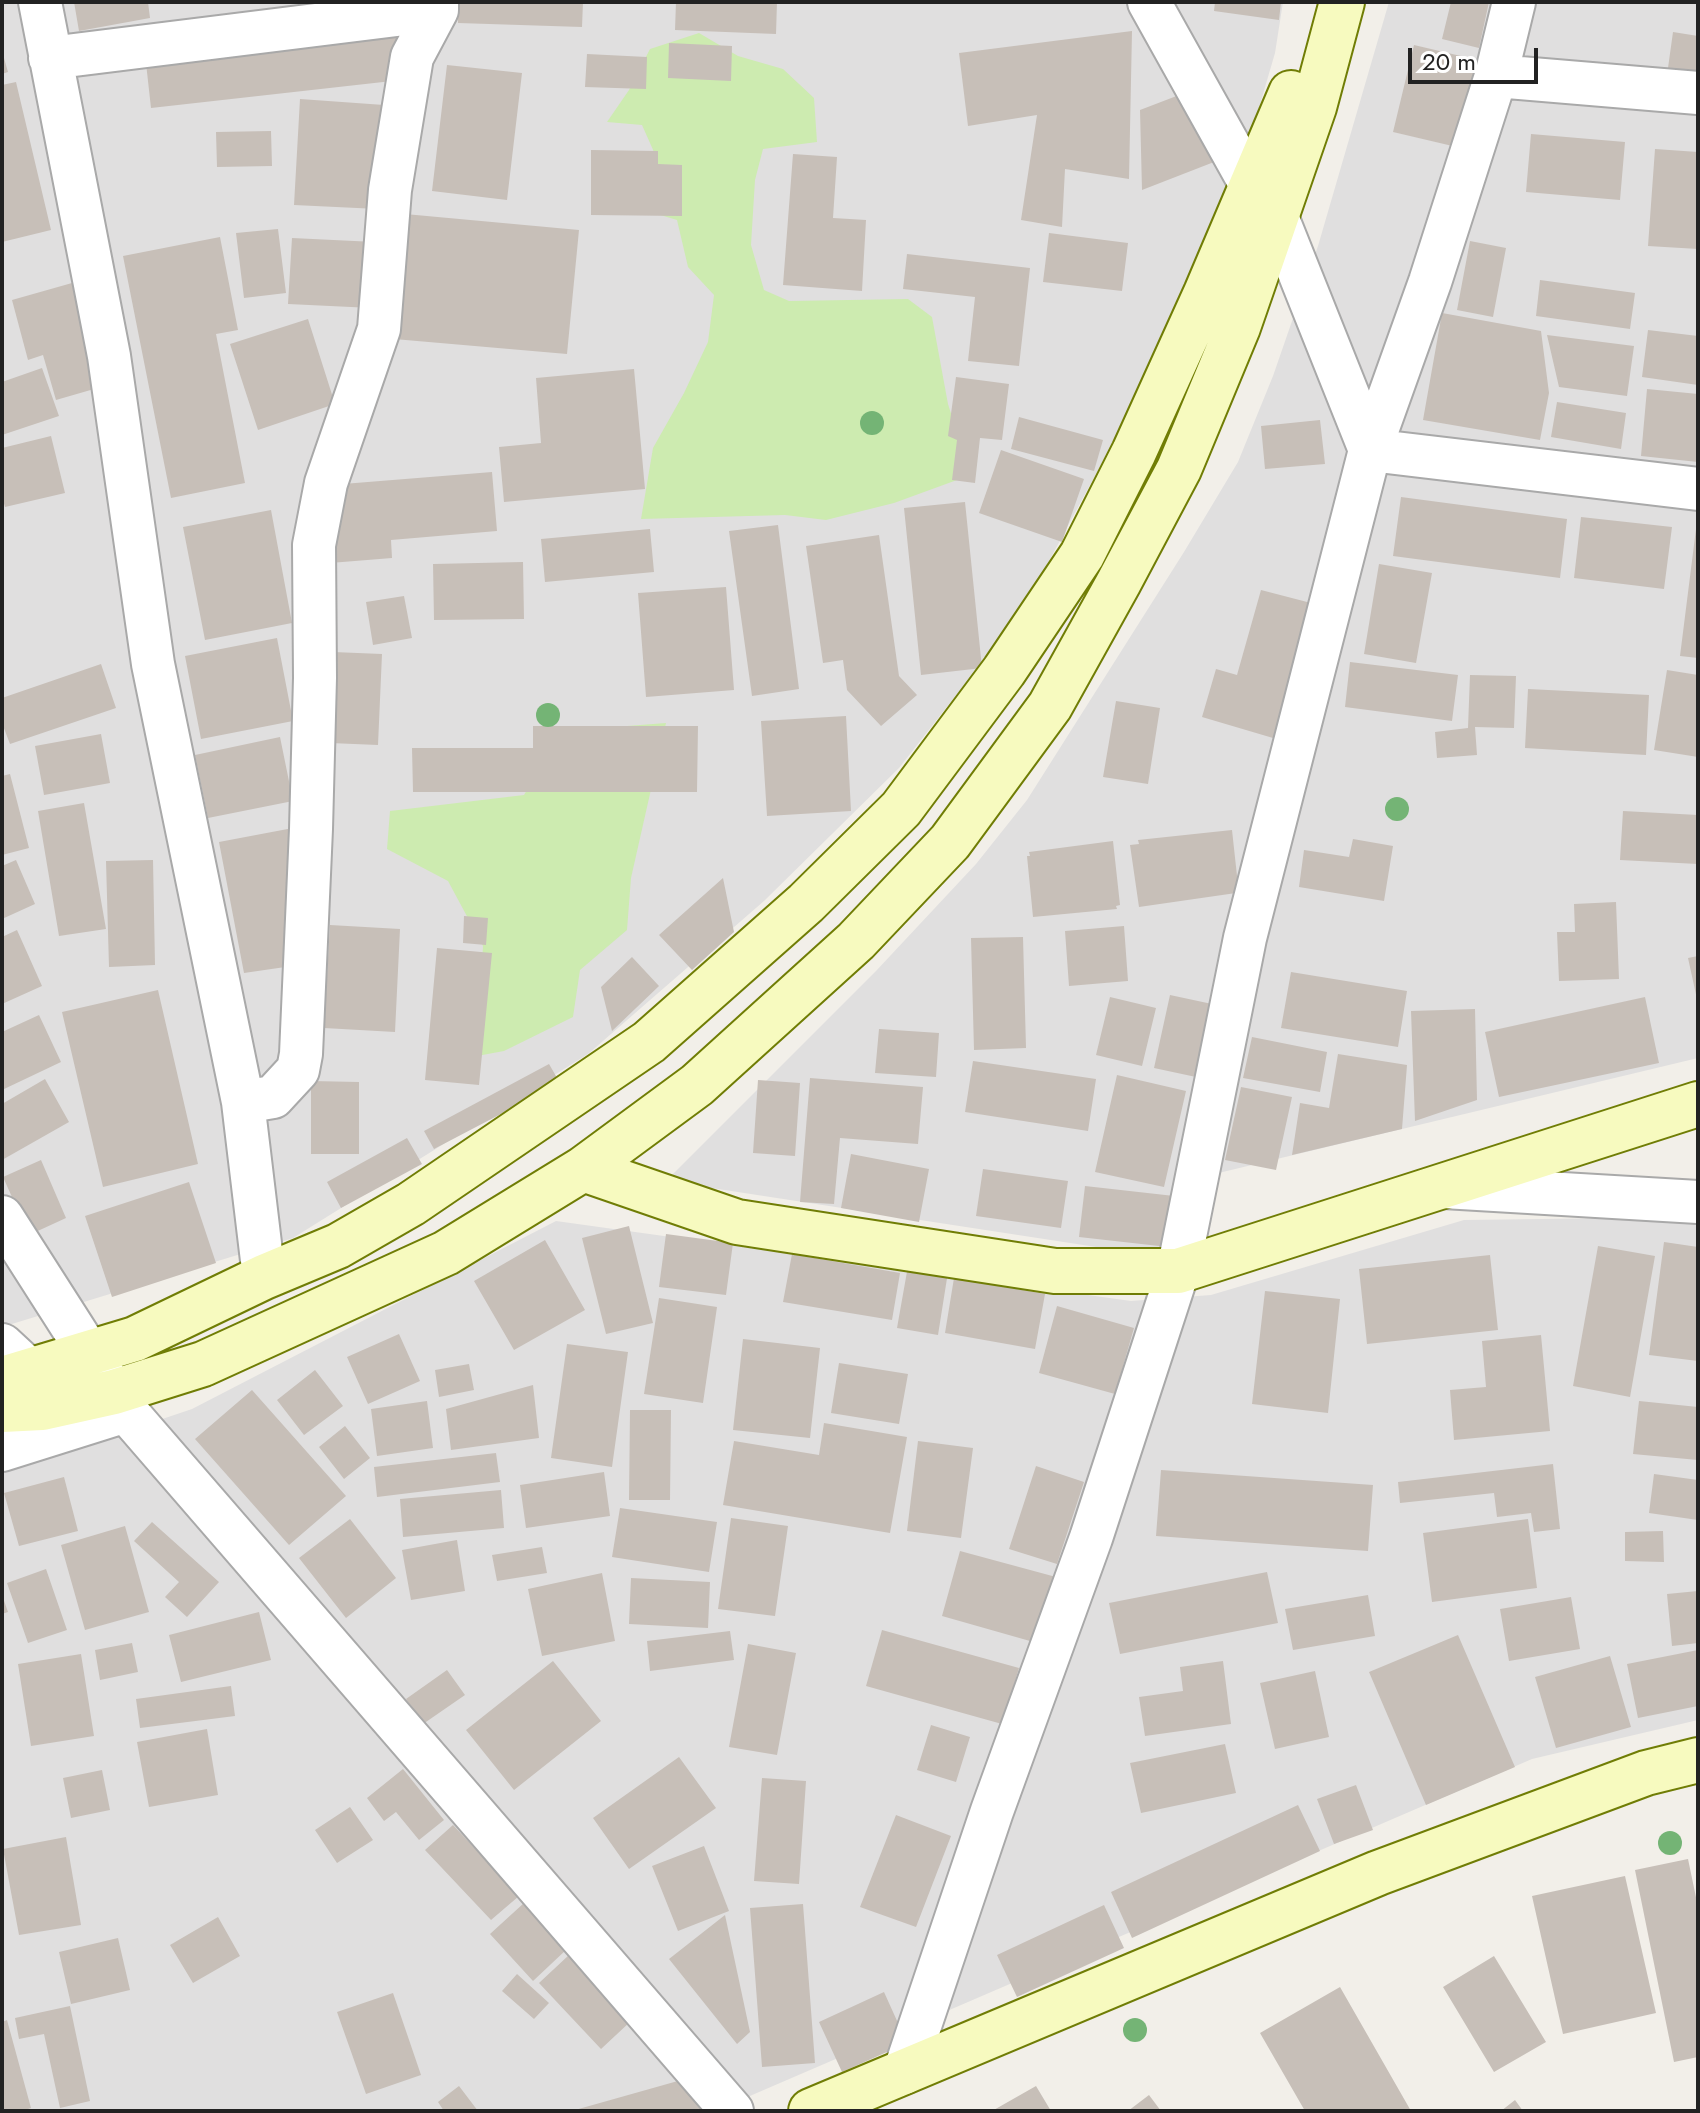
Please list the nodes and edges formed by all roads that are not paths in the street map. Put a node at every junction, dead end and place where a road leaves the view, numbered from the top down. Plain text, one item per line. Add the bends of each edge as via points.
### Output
1 (40, 2) edge
2 (1149, 2) edge
3 (1316, 2) edge
4 (1342, 2) edge
5 (1514, 2) edge
6 (437, 6) edge
7 (50, 58) junction
8 (1496, 76) junction
9 (1698, 93) edge
10 (1264, 201) junction
11 (1370, 450) junction
12 (1698, 489) edge
13 (243, 1102) junction
14 (1698, 1104) edge
15 (583, 1169) junction
16 (1444, 1187) junction
17 (1698, 1202) edge
18 (2, 1217) edge
19 (1178, 1271) junction
20 (264, 1277) junction
21 (89, 1355) junction
22 (11, 1365) edge
23 (120, 1402) junction
24 (2, 1410) edge
25 (2, 1450) edge
26 (1698, 1760) edge
27 (904, 2073) junction
28 (732, 2111) edge
29 (811, 2111) edge

1 - 7 street
2 - 10 street
3 - 10 street
4 - 10 street via 1314,107
5 - 8 street
6 - 7 street
6 - 13 street via 412,57 390,190 379,329 326,483 314,545 312,799 301,1054 298,1070 273,1097
7 - 13 street via 109,356 153,664
8 - 9 street
8 - 11 street
10 - 11 street
10 - 15 street via 1238,327 1179,469 1050,706 950,842 856,941 697,1085
10 - 20 street via 1082,555 901,809 806,903 649,1042 411,1204 338,1246
11 - 12 street
11 - 19 street via 1245,938
13 - 20 street
14 - 16 street
15 - 19 street via 737,1222 1055,1271
15 - 23 street via 446,1253
16 - 17 street
16 - 19 street
18 - 21 street
19 - 27 street
20 - 21 street via 135,1339
21 - 22 street
21 - 23 street
23 - 24 street
23 - 25 street
23 - 28 street
26 - 27 street via 1646,1773 1378,1873
27 - 29 street

